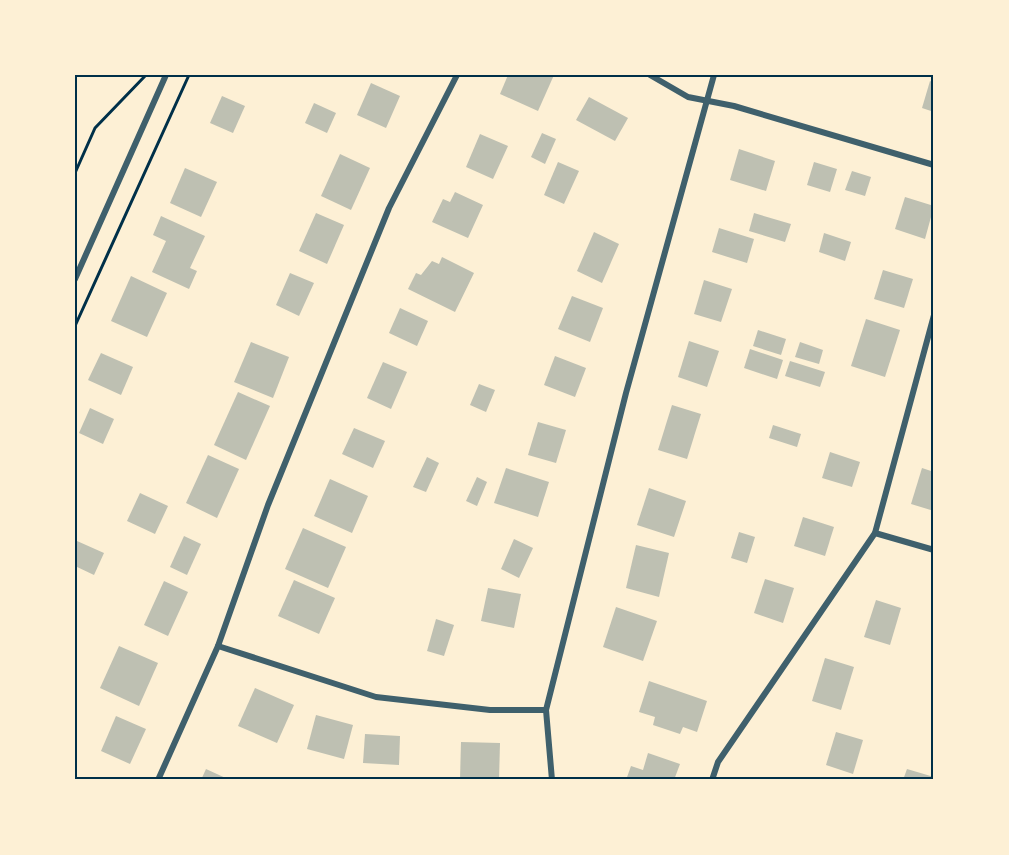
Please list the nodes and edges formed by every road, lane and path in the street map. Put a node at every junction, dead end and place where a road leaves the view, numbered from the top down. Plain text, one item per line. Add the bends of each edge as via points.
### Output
1 (146, 75) edge
2 (166, 75) edge
3 (189, 75) edge
4 (457, 75) edge
5 (650, 75) edge
6 (714, 75) edge
7 (706, 102) junction
8 (934, 165) edge
9 (75, 173) edge
10 (75, 279) edge
11 (934, 315) edge
12 (75, 326) edge
13 (875, 533) junction
14 (934, 550) edge
15 (218, 646) junction
16 (546, 710) junction
17 (158, 780) edge
18 (552, 780) edge
19 (712, 780) edge

1 - 9 path via 95,128
2 - 10 street
3 - 12 path
4 - 15 street via 389,208 267,504
5 - 7 street via 688,97
6 - 7 street
7 - 8 street via 734,106
7 - 16 street via 626,393
11 - 13 street
13 - 14 street
13 - 19 street via 718,762
15 - 16 street via 376,698 490,710
15 - 17 street
16 - 18 street

